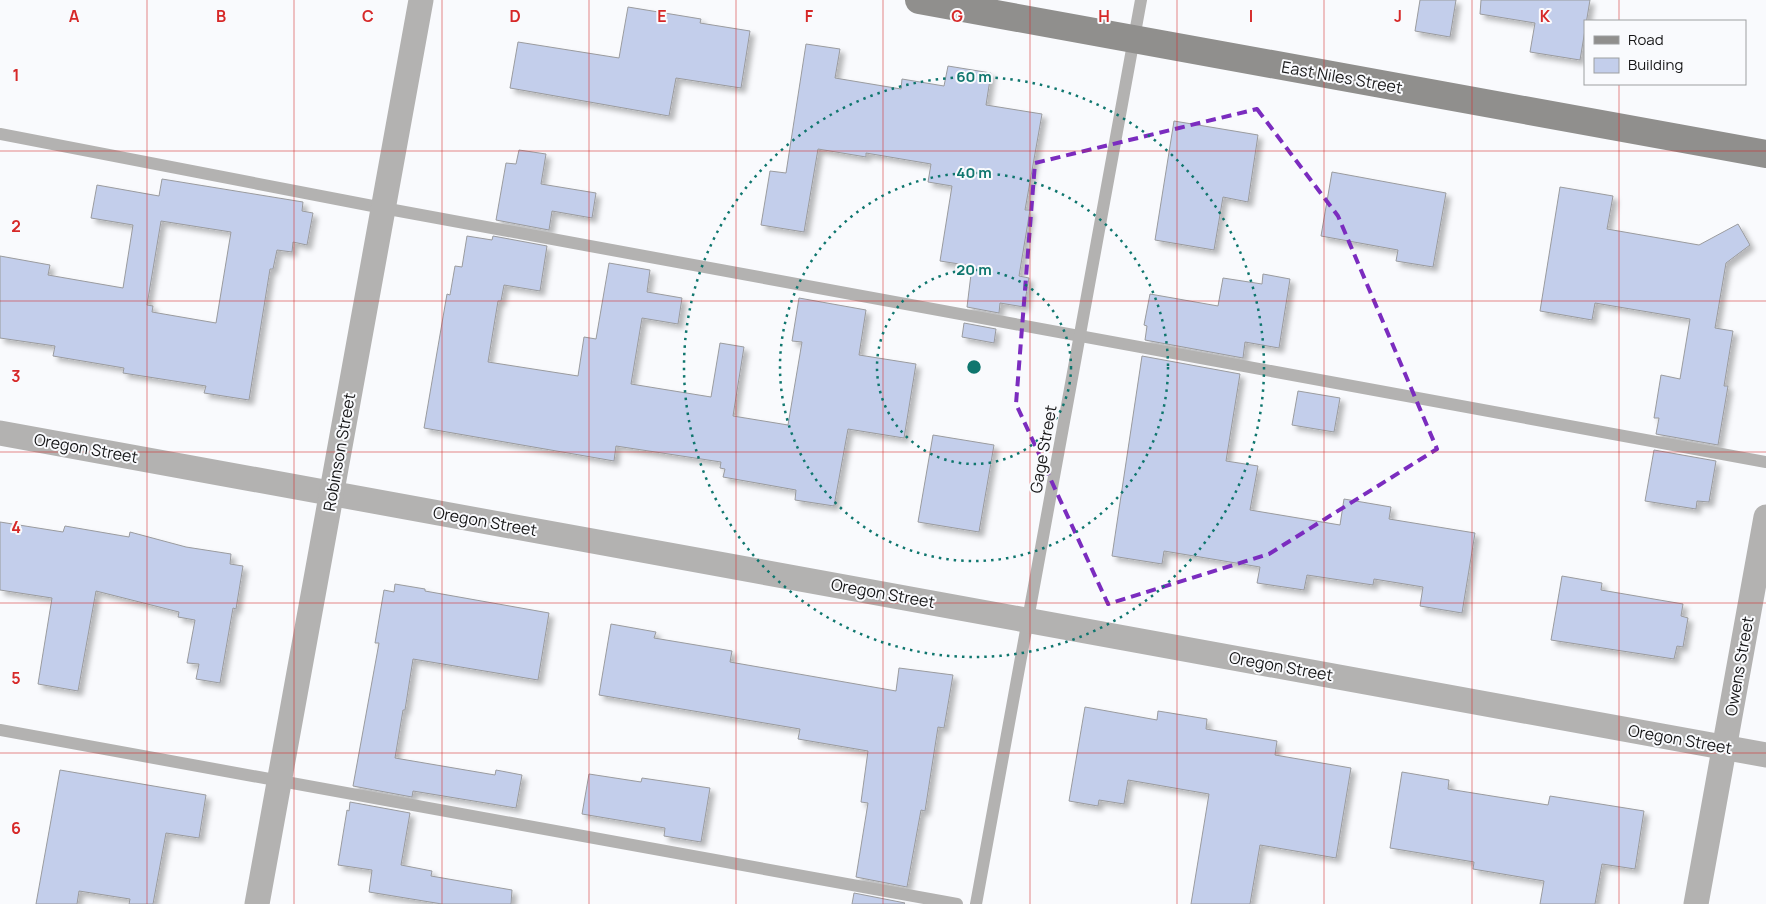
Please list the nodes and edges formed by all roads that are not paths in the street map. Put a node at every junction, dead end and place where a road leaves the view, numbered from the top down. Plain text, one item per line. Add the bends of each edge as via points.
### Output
1 (421, 0) edge
2 (919, 0) edge
3 (1141, 0) edge
4 (1134, 39) junction
5 (0, 134) edge
6 (1766, 154) edge
7 (383, 208) junction
8 (1080, 336) junction
9 (0, 433) edge
10 (1766, 462) edge
11 (331, 493) junction
12 (1766, 516) edge
13 (1028, 620) junction
14 (0, 730) edge
15 (1724, 747) junction
16 (1766, 754) edge
17 (279, 781) junction
18 (257, 904) edge
19 (957, 904) edge
20 (976, 904) edge
21 (1696, 904) edge

1 - 7 street, Robinson Street
2 - 4 main road, East Niles Street
3 - 4 lane, Gage Street
4 - 6 main road, East Niles Street
4 - 8 lane, Gage Street
5 - 7 lane
7 - 8 lane
7 - 11 street, Robinson Street
8 - 10 lane
8 - 13 lane, Gage Street
9 - 11 street, Oregon Street
11 - 13 street, Oregon Street
11 - 17 street, Robinson Street
12 - 15 street, Owens Street
13 - 15 street, Oregon Street
13 - 20 lane, Gage Street
14 - 17 lane
15 - 16 street, Oregon Street
15 - 21 street, Owens Street
17 - 18 street, Robinson Street
17 - 19 lane

